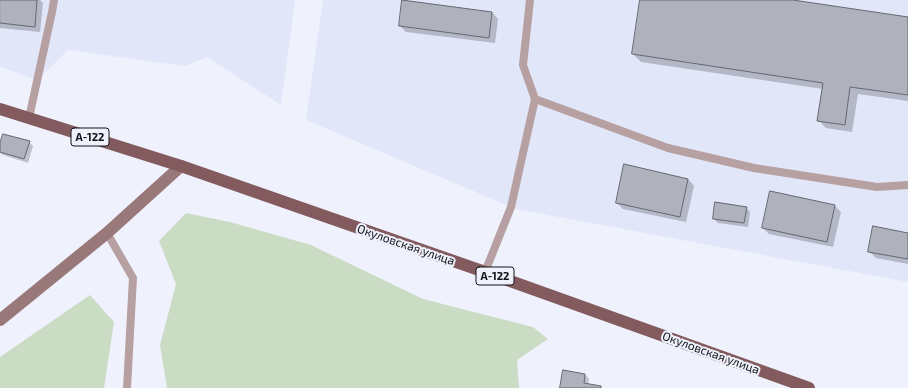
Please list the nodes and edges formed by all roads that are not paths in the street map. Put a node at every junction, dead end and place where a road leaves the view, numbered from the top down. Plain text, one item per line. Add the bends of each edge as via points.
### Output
1 (54, 0) edge
2 (530, 0) edge
3 (535, 99) junction
4 (0, 109) edge
5 (29, 118) junction
6 (181, 166) junction
7 (908, 185) edge
8 (108, 233) junction
9 (485, 272) junction
10 (0, 320) edge
11 (127, 388) edge
12 (809, 388) edge

1 - 5 lane
2 - 3 lane via 523,65
3 - 7 lane via 668,148 704,157 754,168 877,186
3 - 9 lane via 512,207
4 - 5 main road, Окуловская улица / А-122
5 - 6 main road, Окуловская улица / А-122
6 - 8 main road
6 - 9 main road, Окуловская улица / А-122
8 - 10 main road
8 - 11 lane via 133,278
9 - 12 main road, Окуловская улица / А-122

